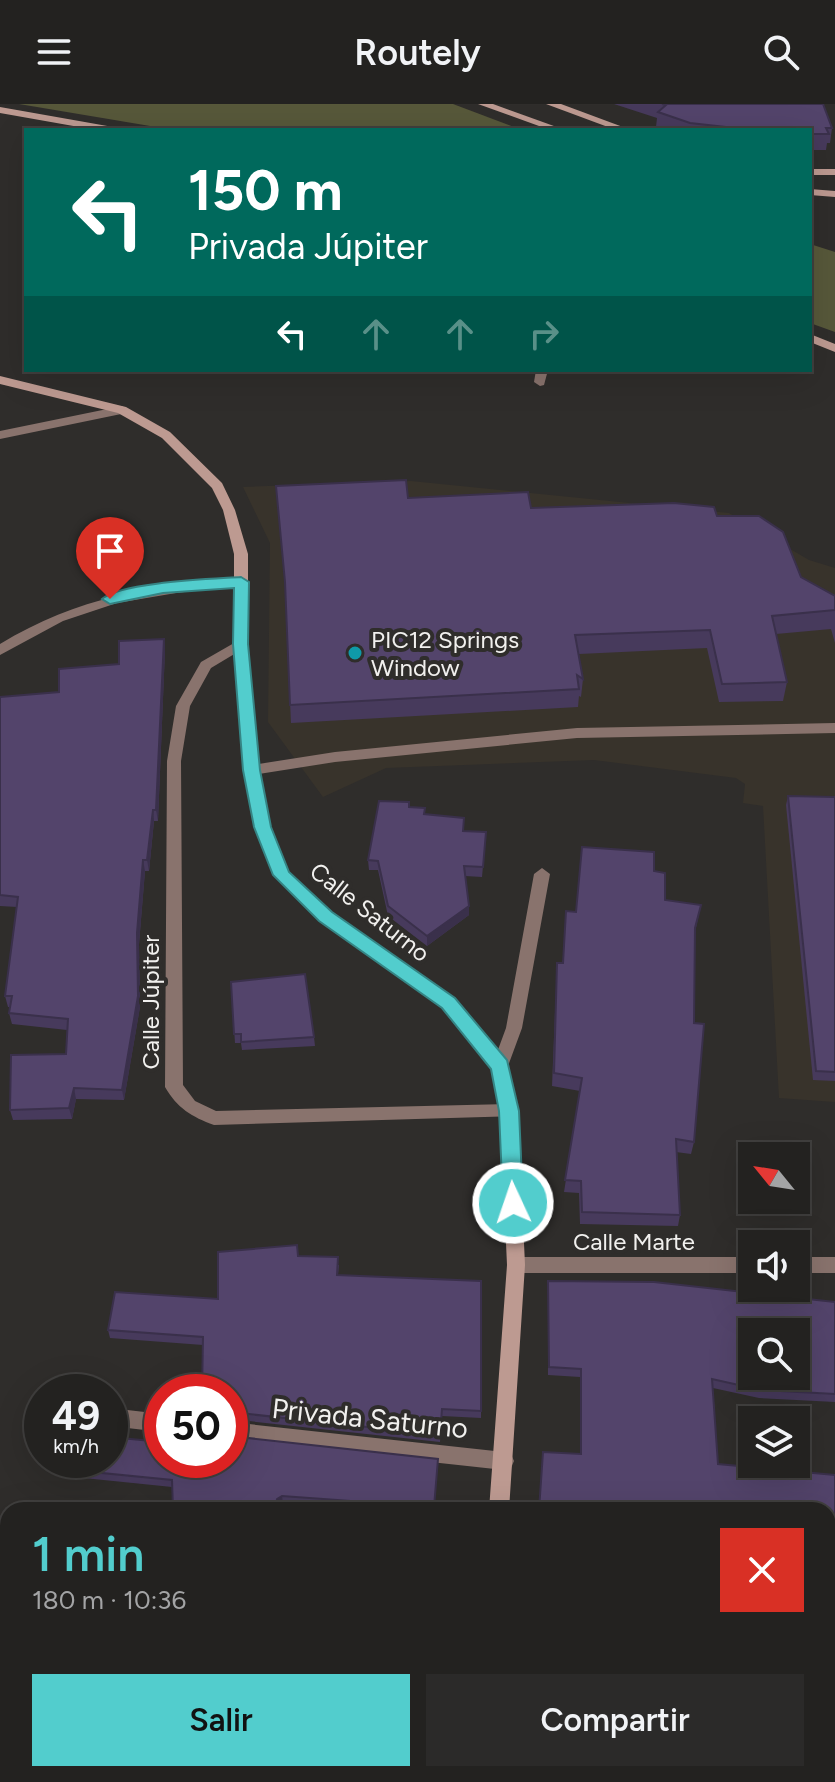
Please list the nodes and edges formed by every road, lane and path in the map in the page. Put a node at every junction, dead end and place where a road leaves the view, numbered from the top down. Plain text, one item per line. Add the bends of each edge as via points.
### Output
1 (483, 104) edge
2 (551, 104) edge
3 (0, 110) edge
4 (102, 128) edge
5 (554, 128) edge
6 (620, 128) edge
7 (812, 172) edge
8 (835, 172) edge
9 (812, 192) edge
10 (835, 194) edge
11 (812, 339) edge
12 (835, 348) edge
13 (0, 380) edge
14 (122, 410) junction
15 (0, 435) edge
16 (241, 582) junction
17 (241, 644) junction
18 (0, 650) edge
19 (835, 728) edge
20 (252, 770) junction
21 (542, 874) dead end
22 (500, 1066) junction
23 (509, 1111) junction
24 (516, 1265) junction
25 (738, 1265) edge
26 (810, 1265) edge
27 (835, 1265) edge
28 (248, 1433) edge
29 (504, 1461) junction
30 (500, 1502) edge

1 - 5 main road
2 - 6 main road
3 - 4 main road
7 - 8 main road
9 - 10 main road
11 - 12 main road
13 - 14 main road, Calle Saturno
14 - 15 street
14 - 16 main road, Calle Saturno via 166,435 217,486 238,542
16 - 17 main road, Calle Saturno
16 - 18 street via 163,588 84,605
17 - 20 main road, Calle Saturno
17 - 23 street, Calle Júpiter via 206,665 183,706 174,761 174,1087 189,1106 214,1118
19 - 20 street via 577,733
20 - 22 main road, Calle Saturno via 262,827 282,875 325,916 448,1003
21 - 22 street via 514,1028
22 - 23 main road, Calle Saturno
23 - 24 main road, Calle Saturno
24 - 25 street, Calle Marte
24 - 29 main road, Calle Saturno
26 - 27 street
28 - 29 street, Privada Saturno
29 - 30 main road, Calle Saturno

